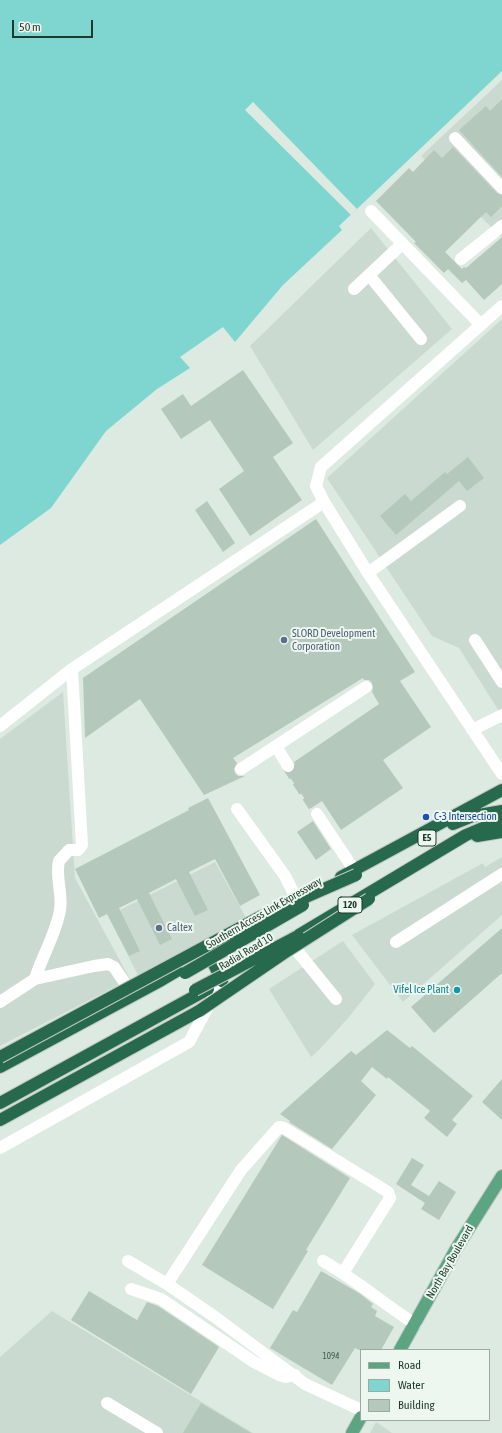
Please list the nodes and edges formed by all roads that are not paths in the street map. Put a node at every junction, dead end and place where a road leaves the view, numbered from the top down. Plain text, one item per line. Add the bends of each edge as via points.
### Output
1 (455, 138) dead end
2 (502, 188) edge
3 (371, 212) dead end
4 (502, 226) edge
5 (402, 244) junction
6 (461, 259) dead end
7 (369, 275) junction
8 (354, 289) dead end
9 (502, 306) edge
10 (481, 325) junction
11 (421, 340) dead end
12 (324, 502) junction
13 (460, 506) dead end
14 (368, 573) junction
15 (475, 640) dead end
16 (72, 669) junction
17 (502, 682) edge
18 (366, 687) dead end
19 (502, 715) edge
20 (0, 726) edge
21 (472, 730) junction
22 (276, 746) junction
23 (288, 766) tunnel mouth
24 (241, 769) dead end
25 (502, 774) edge
26 (502, 790) edge
27 (237, 809) dead end
28 (502, 811) edge
29 (317, 814) tunnel mouth
30 (502, 820) edge
31 (502, 828) edge
32 (478, 830) junction
33 (502, 832) edge
34 (355, 872) junction
35 (502, 874) edge
36 (369, 899) junction
37 (297, 900) junction
38 (289, 941) junction
39 (396, 942) dead end
40 (208, 952) junction
41 (185, 973) dead end
42 (35, 979) junction
43 (222, 981) junction
44 (195, 990) dead end
45 (133, 995) junction
46 (336, 999) dead end
47 (0, 1002) edge
48 (0, 1057) edge
49 (0, 1067) edge
50 (0, 1103) edge
51 (0, 1120) edge
52 (0, 1148) edge
53 (502, 1176) edge
54 (128, 1261) dead end
55 (323, 1261) dead end
56 (343, 1273) junction
57 (167, 1284) junction
58 (131, 1289) dead end
59 (415, 1324) junction
60 (401, 1349) edge
61 (295, 1375) junction
62 (107, 1403) dead end
63 (360, 1410) edge
64 (360, 1419) edge
65 (157, 1433) edge
66 (352, 1433) edge

1 - 2 street
3 - 5 street
4 - 6 street
5 - 7 street
5 - 10 street
7 - 8 street
7 - 11 street
9 - 10 street
10 - 12 street via 321,467 316,486
12 - 14 street
12 - 16 street
13 - 14 street
14 - 21 street
15 - 17 street
16 - 20 street
16 - 42 street via 82,845 78,850 69,850 59,861 60,913
18 - 22 street
19 - 21 street
21 - 25 street
22 - 23 street
22 - 24 street
26 - 34 highway, Radial Road 10
27 - 37 street via 285,876
28 - 34 highway, E5 via 462,820
29 - 34 street
30 - 32 highway, Radial Road 10 / 120
31 - 32 highway
32 - 38 highway, Radial Road 10 / 120
33 - 36 highway, E5 via 465,840
34 - 37 highway, Radial Road 10
34 - 41 highway, Southern Access Link Expressway, bridge
34 - 48 highway, bridge via 260,917
35 - 39 street
36 - 44 highway, bridge
36 - 51 highway, bridge via 199,1011
37 - 40 highway, Radial Road 10
38 - 43 highway, Radial Road 10 / 120
38 - 46 street
40 - 43 highway
40 - 45 highway, Radial Road 10
42 - 45 street via 108,964 114,967
42 - 47 street
43 - 50 highway, Radial Road 10 / 120
43 - 52 street via 189,1042
45 - 49 highway, Radial Road 10
53 - 59 main road, North Bay Boulevard via 456,1249
54 - 57 street
55 - 56 street
56 - 57 street via 390,1198 388,1192 279,1127 241,1170
56 - 59 street
57 - 61 street
58 - 61 street via 161,1298 254,1362 280,1376
59 - 60 main road, North Bay Boulevard
61 - 63 street via 305,1384
62 - 65 street
64 - 66 main road

